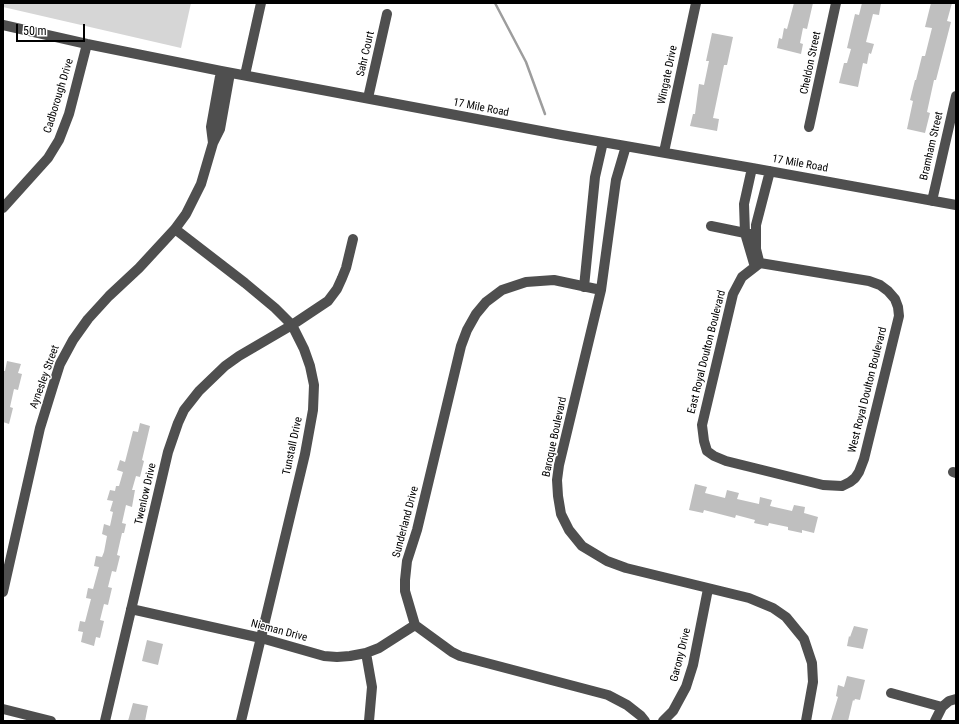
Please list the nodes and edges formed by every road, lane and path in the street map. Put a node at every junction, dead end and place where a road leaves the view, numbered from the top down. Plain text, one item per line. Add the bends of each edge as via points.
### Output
1 (261, 3) edge
2 (696, 3) edge
3 (836, 3) edge
4 (387, 14) dead end
5 (3, 25) edge
6 (88, 44) junction
7 (226, 72) junction
8 (244, 75) junction
9 (956, 96) edge
10 (368, 98) junction
11 (809, 127) dead end
12 (603, 142) junction
13 (626, 146) junction
14 (664, 152) junction
15 (752, 168) junction
16 (770, 171) junction
17 (932, 201) junction
18 (956, 205) edge
19 (3, 208) edge
20 (711, 226) dead end
21 (175, 229) junction
22 (745, 233) junction
23 (756, 235) junction
24 (353, 239) dead end
25 (757, 265) junction
26 (584, 286) junction
27 (601, 290) junction
28 (292, 326) junction
29 (850, 482) joint
30 (5, 579) edge
31 (708, 589) junction
32 (3, 592) edge
33 (131, 609) junction
34 (415, 625) junction
35 (260, 638) junction
36 (366, 653) junction
37 (891, 693) dead end
38 (949, 702) edge
39 (3, 709) edge
40 (51, 721) edge
41 (105, 721) edge
42 (241, 721) edge
43 (369, 721) edge
44 (646, 721) edge
45 (663, 721) edge
46 (806, 721) edge
47 (935, 721) edge

1 - 8 street
2 - 14 street, Wingate Drive
3 - 11 street, Cheldon Street
4 - 10 street, Sahr Court
5 - 6 street, 17 Mile Road
6 - 7 street, 17 Mile Road
6 - 19 street, Cadborough Drive via 59,140 48,158
7 - 8 street, 17 Mile Road
7 - 21 street, Aynesley Street via 220,129 199,189
8 - 10 street, 17 Mile Road
9 - 17 street, Bramham Street
10 - 12 street, 17 Mile Road
12 - 13 street, 17 Mile Road
12 - 26 street via 595,177
13 - 14 street, 17 Mile Road
13 - 27 street, Baroque Boulevard via 616,180
14 - 15 street, 17 Mile Road
15 - 16 street, 17 Mile Road
15 - 22 street via 744,204
16 - 17 street, 17 Mile Road
16 - 23 street via 756,225
17 - 18 street, 17 Mile Road
20 - 22 street
21 - 28 street, Tunstall Drive via 245,283
21 - 30 street, Aynesley Street via 88,319 72,340 60,364 40,428
22 - 23 street
22 - 25 street
23 - 25 street
24 - 28 street, Twenlow Drive via 346,268 337,289 328,300
25 - 29 street, West Royal Doulton Boulevard via 869,281 880,285 895,299 899,316 864,459
25 - 29 street, East Royal Doulton Boulevard via 742,277 733,294 702,425 707,451 726,461 823,485 842,486
26 - 27 street, Sunderland Drive
26 - 34 street, Sunderland Drive via 546,280 526,282 502,290 486,302 467,330 407,562 405,591
27 - 31 street, Baroque Boulevard via 559,465 557,480 562,514 576,540 597,556 626,568
28 - 33 street, Twenlow Drive via 225,366 184,410 168,452
28 - 35 street, Tunstall Drive via 310,366 314,385 313,410 305,454
30 - 32 street, Aynesley Street
31 - 45 street, Garony Drive via 693,665 686,687 673,711
31 - 46 street, Baroque Boulevard via 749,598 773,608 786,618 804,639 812,663 813,682
33 - 35 street, Nieman Drive
33 - 41 street, Twenlow Drive
34 - 36 street, Nieman Drive via 379,648
34 - 44 street via 460,656 608,695 627,704
35 - 36 street, Nieman Drive via 324,656
35 - 42 street, Tunstall Drive
36 - 43 street via 372,687
37 - 38 street
38 - 47 street
39 - 40 street

